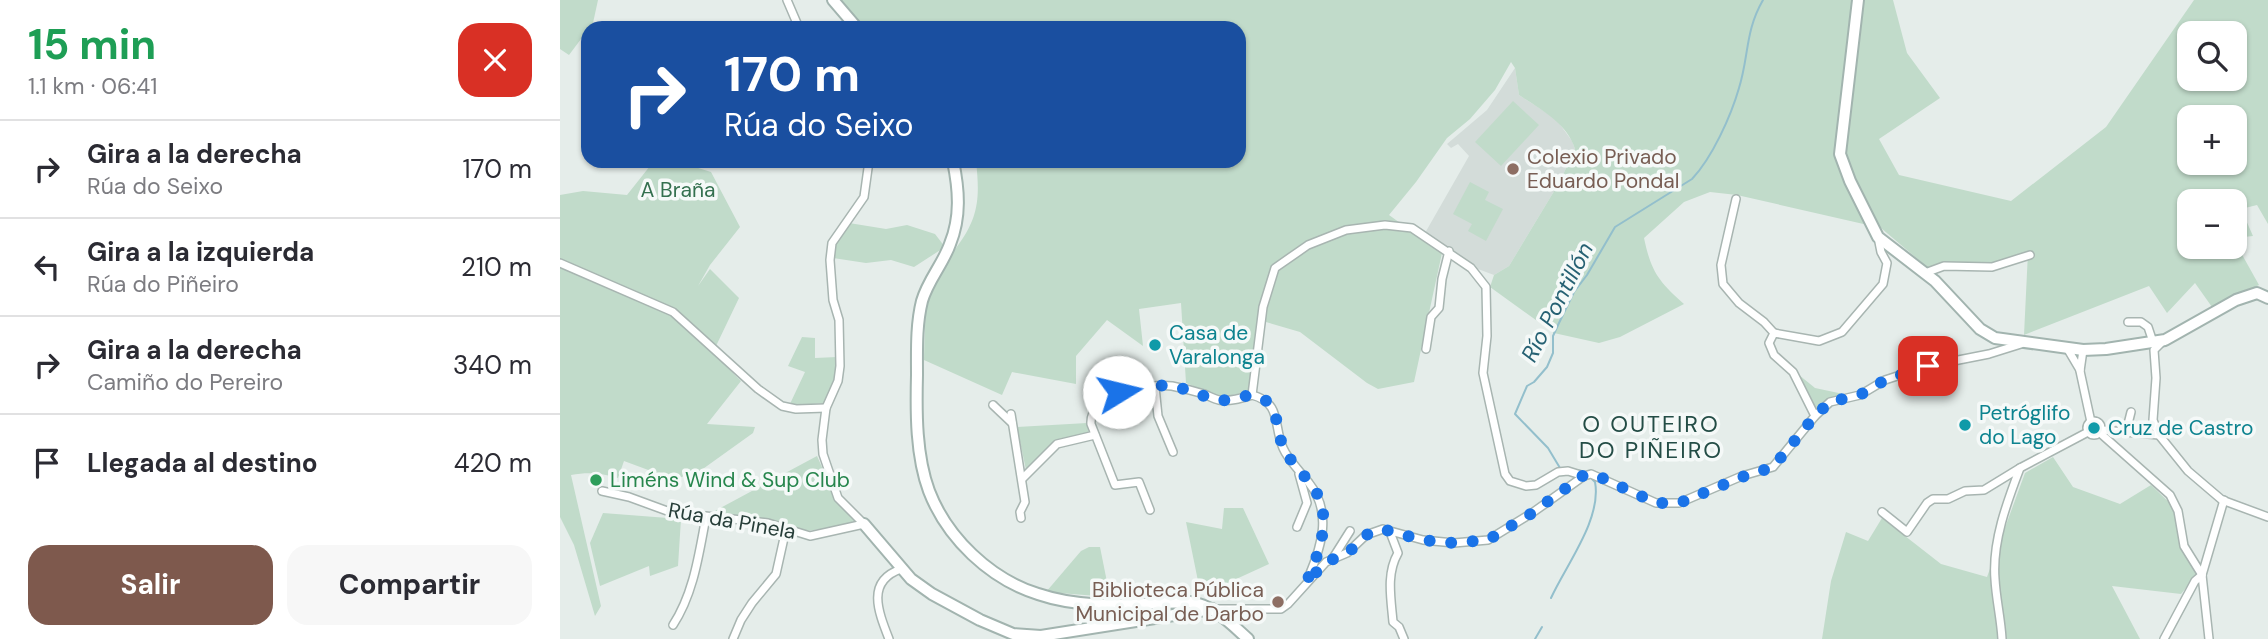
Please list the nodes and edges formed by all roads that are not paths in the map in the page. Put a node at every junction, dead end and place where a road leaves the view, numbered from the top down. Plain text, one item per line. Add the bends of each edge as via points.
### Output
1 (787, 0) edge
2 (833, 0) edge
3 (1858, 0) edge
4 (798, 21) edge
5 (851, 21) edge
6 (868, 168) edge
7 (954, 168) edge
8 (1736, 199) dead end
9 (1878, 237) junction
10 (1449, 251) junction
11 (2030, 254) dead end
12 (560, 263) edge
13 (1925, 274) junction
14 (2268, 298) edge
15 (2128, 322) dead end
16 (1773, 333) junction
17 (2159, 341) junction
18 (2025, 342) junction
19 (2067, 348) junction
20 (1426, 349) dead end
21 (2083, 350) junction
22 (2080, 371) junction
23 (1155, 387) junction
24 (1252, 395) junction
25 (993, 405) dead end
26 (826, 408) junction
27 (2131, 412) dead end
28 (1815, 416) junction
29 (2091, 422) junction
30 (2088, 432) junction
31 (2101, 432) junction
32 (2126, 432) junction
33 (1096, 435) junction
34 (2159, 435) junction
35 (1172, 452) dead end
36 (1296, 467) junction
37 (2020, 468) junction
38 (1584, 475) junction
39 (1022, 478) junction
40 (602, 491) dead end
41 (2224, 500) junction
42 (1150, 510) dead end
43 (1882, 512) dead end
44 (706, 517) junction
45 (2268, 517) edge
46 (1021, 518) dead end
47 (864, 524) junction
48 (1297, 527) dead end
49 (786, 529) junction
50 (1350, 531) dead end
51 (1390, 532) junction
52 (1333, 559) junction
53 (901, 569) junction
54 (2202, 575) junction
55 (1306, 583) junction
56 (1221, 611) junction
57 (673, 625) dead end
58 (1041, 637) edge
59 (1245, 638) edge
60 (733, 639) edge
61 (889, 639) edge
62 (1404, 639) edge
63 (2002, 639) edge
64 (2164, 639) edge
65 (2209, 639) edge

1 - 4 street
2 - 5 street
3 - 9 street via 1840,154
6 - 26 street via 864,197 832,243 840,366
7 - 56 street via 959,206 955,227 950,246 928,284 918,333 918,430 929,491 942,517 988,568 1037,594 1097,606 1190,602
8 - 16 street via 1721,264 1723,284
9 - 13 street
9 - 16 street via 1887,263 1883,284 1842,332 1819,341
10 - 20 street
10 - 24 street via 1412,228 1385,225 1346,229 1308,245 1275,268 1263,307
10 - 38 street via 1472,268 1486,287 1483,373 1505,474 1510,481 1526,486 1558,472
11 - 13 street via 1992,267 1944,266
12 - 26 street via 673,312 758,390 782,406
13 - 18 street via 1980,329 1995,338
14 - 17 street via 2257,293 2236,300
15 - 17 street via 2141,322
16 - 28 street via 1771,351 1793,372
17 - 21 street
17 - 34 street via 2154,350 2153,420
18 - 19 street
18 - 28 street via 1885,380 1860,395 1830,402
19 - 21 street
19 - 22 street
21 - 22 street
22 - 29 street
23 - 24 street via 1170,386 1219,400
23 - 33 street via 1119,392 1101,404 1091,416
23 - 35 street via 1157,416
24 - 36 street via 1270,405 1283,447
25 - 39 street via 1012,419
26 - 47 street via 822,440 827,468 838,498
27 - 32 street
28 - 38 street via 1773,467 1679,503 1656,503 1600,477
29 - 30 street
29 - 31 street via 2098,422
30 - 31 street via 2093,436
30 - 37 street
31 - 32 street
31 - 54 street via 2171,495 2184,546
32 - 34 street
33 - 39 street via 1057,444
33 - 42 street via 1115,485 1139,482
34 - 41 street via 2188,471
36 - 48 street via 1307,503
36 - 55 street via 1319,497 1323,513 1321,549
37 - 43 street via 1984,490 1933,499 1907,532
37 - 63 street via 1997,546 1994,578
38 - 51 street via 1488,540 1454,543
39 - 46 street via 1025,502
40 - 44 street, Rúa da Pinela via 670,512
41 - 45 street
41 - 54 street
44 - 49 street, Rúa da Pinela
44 - 57 street via 696,568
47 - 49 street, Rúa da Pinela via 810,536
47 - 53 street
49 - 60 street via 776,574 752,603
50 - 52 street
51 - 52 street via 1382,529 1366,535 1348,553
51 - 62 street via 1398,552 1391,565 1393,622
52 - 55 street
53 - 58 street via 932,594 980,620 1013,634
53 - 61 street via 880,582 877,598
54 - 64 street
54 - 65 street
55 - 56 street via 1280,609
56 - 58 street
56 - 59 street

